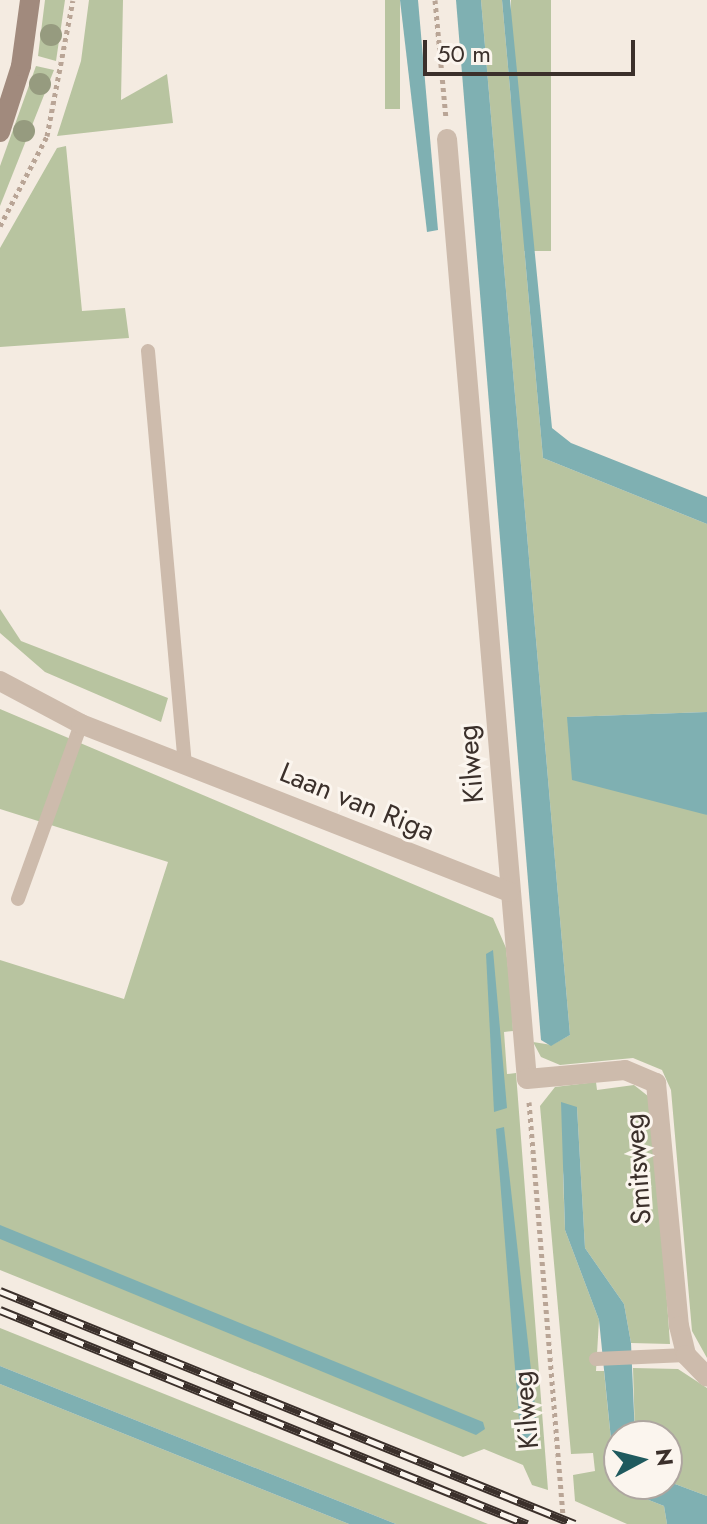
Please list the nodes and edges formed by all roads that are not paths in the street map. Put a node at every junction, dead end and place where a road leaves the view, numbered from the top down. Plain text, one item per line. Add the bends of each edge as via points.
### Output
1 (30, 0) edge
2 (0, 132) edge
3 (447, 139) road end
4 (148, 351) dead end
5 (0, 681) edge
6 (81, 724) junction
7 (185, 763) junction
8 (509, 892) junction
9 (18, 899) dead end
10 (527, 1079) joint
11 (686, 1355) junction
12 (596, 1359) dead end
13 (707, 1377) edge

1 - 2 street via 21,66
3 - 8 street, Kilweg
4 - 7 lane
5 - 6 street, Laan van Riga
6 - 7 street, Laan van Riga
6 - 9 lane
7 - 8 street, Laan van Riga
8 - 10 street, Kilweg
10 - 11 street, Smitsweg via 625,1070 656,1083
11 - 12 lane
11 - 13 street

